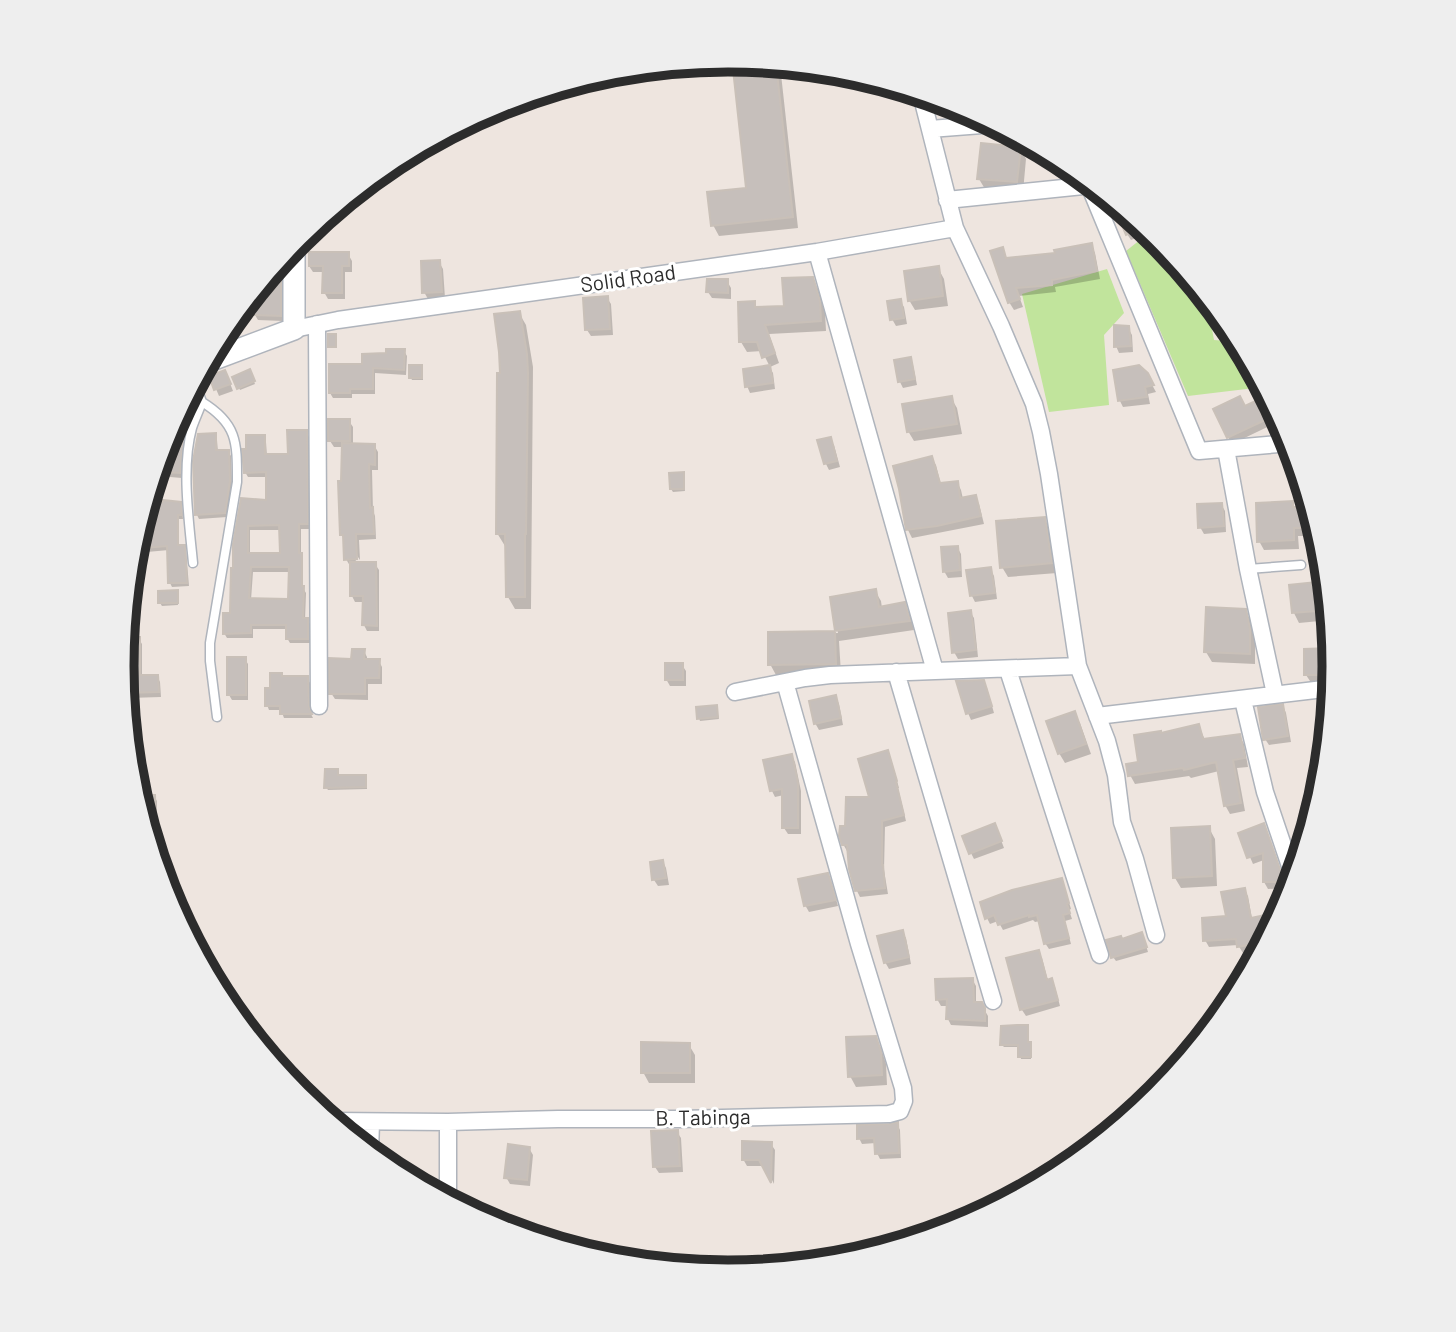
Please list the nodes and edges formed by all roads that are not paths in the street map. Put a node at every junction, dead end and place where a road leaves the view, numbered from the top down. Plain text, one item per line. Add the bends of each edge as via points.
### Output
1 (923, 105) edge
2 (975, 126) edge
3 (930, 130) junction
4 (1078, 186) edge
5 (947, 200) junction
6 (1097, 201) edge
7 (955, 228) junction
8 (817, 252) junction
9 (294, 261) edge
10 (317, 324) junction
11 (294, 329) junction
12 (221, 356) edge
13 (199, 395) edge
14 (202, 402) junction
15 (1279, 444) edge
16 (1226, 449) junction
17 (192, 563) dead end
18 (1301, 565) dead end
19 (1248, 569) junction
20 (1079, 666) junction
21 (1008, 670) junction
22 (935, 671) junction
23 (896, 672) junction
24 (785, 682) junction
25 (1321, 689) edge
26 (736, 692) dead end
27 (1275, 694) junction
28 (1243, 700) junction
29 (319, 706) dead end
30 (1097, 716) junction
31 (217, 718) dead end
32 (1289, 863) edge
33 (1156, 935) dead end
34 (1100, 955) dead end
35 (993, 1001) dead end
36 (346, 1121) edge
37 (371, 1122) junction
38 (448, 1122) junction
39 (370, 1140) edge
40 (447, 1190) edge

1 - 3 street
2 - 3 street
3 - 5 street
4 - 5 street
5 - 7 street
6 - 16 street via 1199,451
7 - 8 street, Solid Road
7 - 20 street via 1034,404
8 - 10 street, Solid Road
8 - 22 street
9 - 11 street
10 - 11 street, Solid Road
10 - 29 street
11 - 12 street, Solid Road
13 - 14 lane
14 - 17 lane via 192,429 188,463
14 - 31 lane via 229,425 237,461 210,643
15 - 16 street
16 - 19 street
18 - 19 lane
19 - 27 street
20 - 21 street
20 - 30 street
21 - 22 street
21 - 34 street
22 - 23 street
23 - 24 street
23 - 35 street
24 - 26 street
24 - 38 street, B. Tabinga via 903,1088 900,1111
25 - 27 street
27 - 28 street
28 - 30 street
28 - 32 street via 1265,792
30 - 33 street
36 - 37 street, B. Tabinga
37 - 38 street, B. Tabinga
37 - 39 street
38 - 40 street

